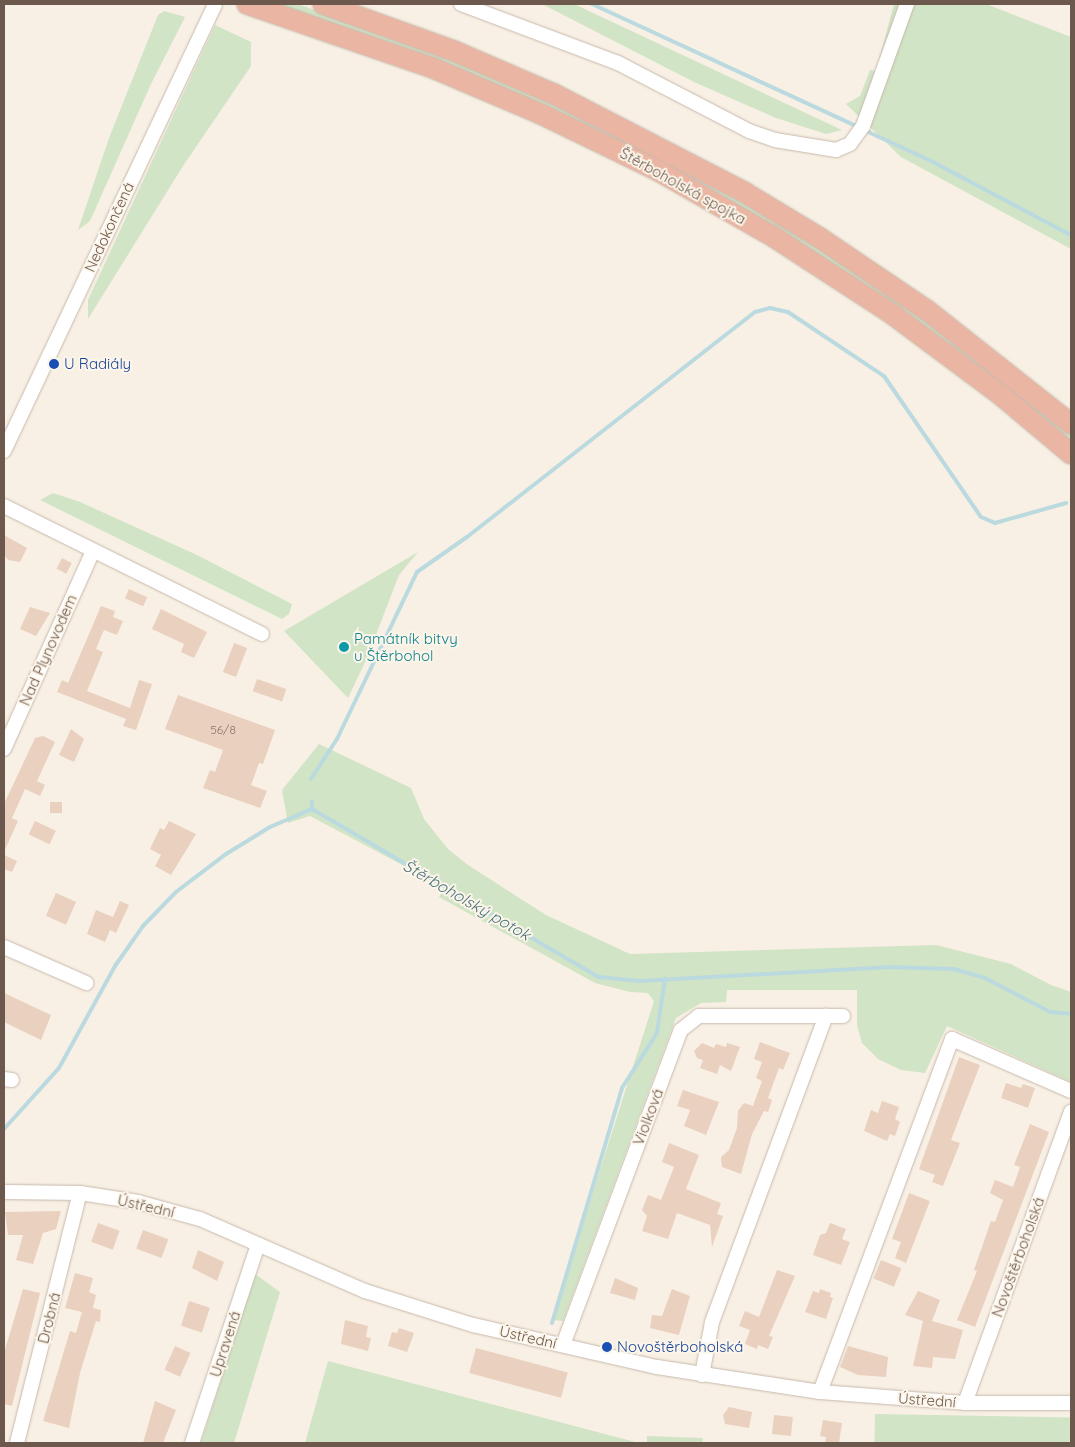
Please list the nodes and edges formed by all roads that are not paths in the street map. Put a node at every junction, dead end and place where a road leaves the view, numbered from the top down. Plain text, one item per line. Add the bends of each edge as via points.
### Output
1 (215, 4) edge
2 (247, 4) edge
3 (322, 4) edge
4 (462, 4) edge
5 (907, 4) edge
6 (1071, 424) edge
7 (4, 450) edge
8 (1071, 454) edge
9 (4, 506) edge
10 (93, 551) junction
11 (262, 634) dead end
12 (4, 749) edge
13 (4, 947) edge
14 (86, 983) dead end
15 (826, 1016) junction
16 (843, 1016) dead end
17 (1071, 1090) edge
18 (1071, 1112) edge
19 (4, 1192) edge
20 (80, 1192) junction
21 (258, 1245) junction
22 (562, 1345) junction
23 (702, 1375) junction
24 (820, 1392) junction
25 (965, 1403) junction
26 (1071, 1403) edge
27 (17, 1443) edge
28 (192, 1443) edge

1 - 7 street, Nedokončená
2 - 8 highway, Štěrboholská spojka via 365,43 496,94 665,175 774,237 892,314 1002,396
3 - 6 highway, Štěrboholská spojka via 495,68 617,124 736,188 820,238 928,311
4 - 5 street via 618,62 749,131 775,140 836,150 850,144 861,130
9 - 10 street
10 - 11 street
10 - 12 street, Nad Plynovodem
13 - 14 street
15 - 16 street, Violková
15 - 22 street, Violková via 699,1016 681,1030
15 - 23 street via 712,1322
17 - 24 street via 952,1039
18 - 25 street, Novoštěrboholská
19 - 20 street, Ústřední
20 - 21 street, Ústřední via 138,1202 200,1219
20 - 27 street, Drobná
21 - 22 street, Ústřední via 364,1291 473,1325
21 - 28 street, Upravená
22 - 23 street, Ústřední
23 - 24 street, Ústřední
24 - 25 street, Ústřední
25 - 26 street, Ústřední

